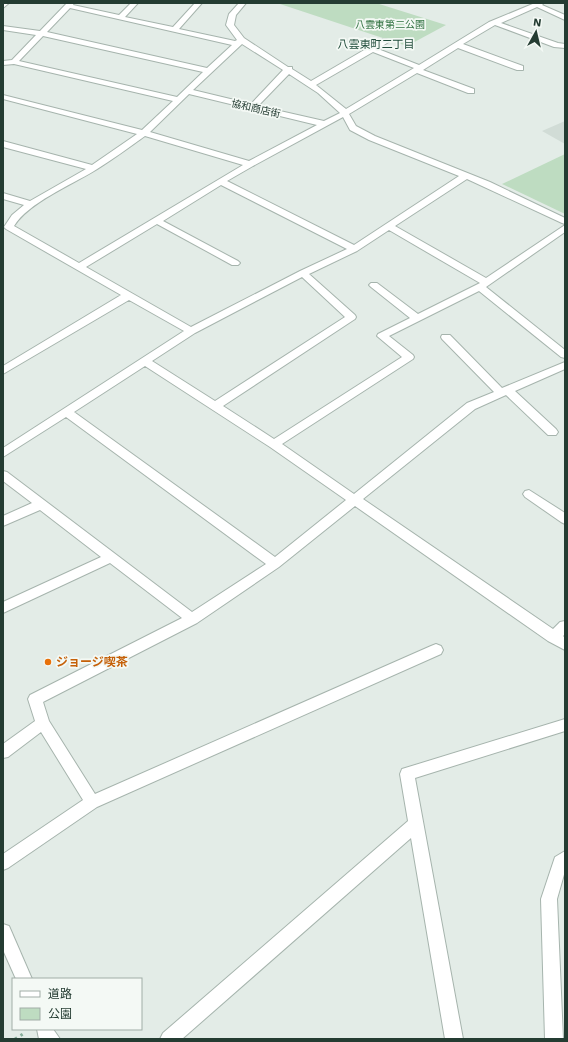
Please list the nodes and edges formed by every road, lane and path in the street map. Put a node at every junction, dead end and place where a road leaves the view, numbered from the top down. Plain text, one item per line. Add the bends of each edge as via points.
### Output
1 (6, 3) edge
2 (135, 3) edge
3 (199, 3) edge
4 (243, 3) edge
5 (70, 4) edge
6 (539, 4) edge
7 (3, 6) edge
8 (120, 18) junction
9 (565, 18) edge
10 (495, 23) junction
11 (3, 28) edge
12 (174, 30) junction
13 (41, 33) junction
14 (386, 41) dead end
15 (239, 42) junction
16 (458, 45) junction
17 (565, 46) edge
18 (372, 49) junction
19 (6, 64) edge
20 (520, 68) dead end
21 (289, 69) junction
22 (419, 69) junction
23 (208, 72) junction
24 (312, 84) junction
25 (187, 91) junction
26 (471, 91) dead end
27 (3, 97) edge
28 (178, 100) junction
29 (252, 107) junction
30 (345, 114) junction
31 (325, 124) junction
32 (144, 133) junction
33 (3, 144) edge
34 (250, 164) junction
35 (93, 168) junction
36 (465, 176) junction
37 (222, 182) junction
38 (3, 196) edge
39 (31, 204) junction
40 (157, 221) junction
41 (565, 221) edge
42 (389, 226) junction
43 (565, 228) edge
44 (354, 249) junction
45 (235, 263) dead end
46 (80, 267) junction
47 (303, 273) junction
48 (374, 285) dead end
49 (483, 285) junction
50 (129, 295) junction
51 (418, 318) junction
52 (191, 331) junction
53 (446, 337) dead end
54 (565, 355) edge
55 (145, 361) junction
56 (565, 365) edge
57 (3, 371) edge
58 (504, 391) junction
59 (215, 406) junction
60 (66, 412) junction
61 (552, 432) dead end
62 (274, 444) junction
63 (3, 453) edge
64 (3, 475) edge
65 (529, 494) dead end
66 (354, 500) junction
67 (42, 504) junction
68 (565, 519) edge
69 (3, 521) edge
70 (112, 558) junction
71 (275, 564) junction
72 (3, 608) edge
73 (192, 618) junction
74 (565, 626) edge
75 (553, 637) junction
76 (565, 645) edge
77 (436, 650) dead end
78 (43, 723) junction
79 (565, 725) edge
80 (3, 752) edge
81 (92, 802) junction
82 (416, 824) junction
83 (565, 858) edge
84 (3, 863) edge
85 (3, 932) edge
86 (24, 978) edge
87 (169, 1039) edge
88 (454, 1039) edge
89 (554, 1039) edge

1 - 7 street
2 - 8 street
3 - 12 street
4 - 15 street via 233,14 230,25
5 - 8 street
5 - 13 street
6 - 9 street
6 - 10 street
8 - 12 street
10 - 16 street
10 - 17 street via 557,46
11 - 13 street
12 - 15 street
13 - 19 street
13 - 23 street
14 - 18 street
15 - 21 street
15 - 23 street
16 - 20 street
16 - 22 street
18 - 22 street
18 - 24 street
19 - 28 street
21 - 24 street
21 - 29 street
22 - 26 street
22 - 30 street
23 - 25 street
24 - 30 street
25 - 28 street
25 - 29 street, 協和商店街
27 - 32 street
28 - 32 street
29 - 31 street, 協和商店街
30 - 31 street
30 - 36 street via 353,128 365,135
31 - 34 street
32 - 34 street
32 - 35 street
33 - 35 street
34 - 37 street
35 - 39 street
36 - 41 street
36 - 42 street
37 - 40 street
37 - 44 street
38 - 39 street
39 - 46 street via 14,217 9,227
40 - 45 street
40 - 46 street
42 - 44 street
42 - 49 street
43 - 49 street
44 - 47 street
46 - 50 street
47 - 52 street
47 - 59 street via 351,317
48 - 51 street
49 - 51 street
49 - 54 street
50 - 52 street
50 - 57 street
51 - 62 street via 382,336 409,357
52 - 55 street
53 - 58 street
55 - 59 street
55 - 60 street
56 - 58 street
58 - 61 street
58 - 66 street via 471,406
59 - 62 street
60 - 63 street
60 - 71 street
62 - 66 street
64 - 67 street
65 - 68 street
66 - 71 street
66 - 75 street
67 - 69 street
67 - 70 street
70 - 72 street
70 - 73 street
71 - 73 street
73 - 78 street via 35,699
74 - 75 street
75 - 76 street
77 - 81 street
78 - 80 street
78 - 81 street
79 - 82 street via 407,774
81 - 84 street
82 - 87 street
82 - 88 street
83 - 89 street via 560,862 549,899
85 - 86 street

